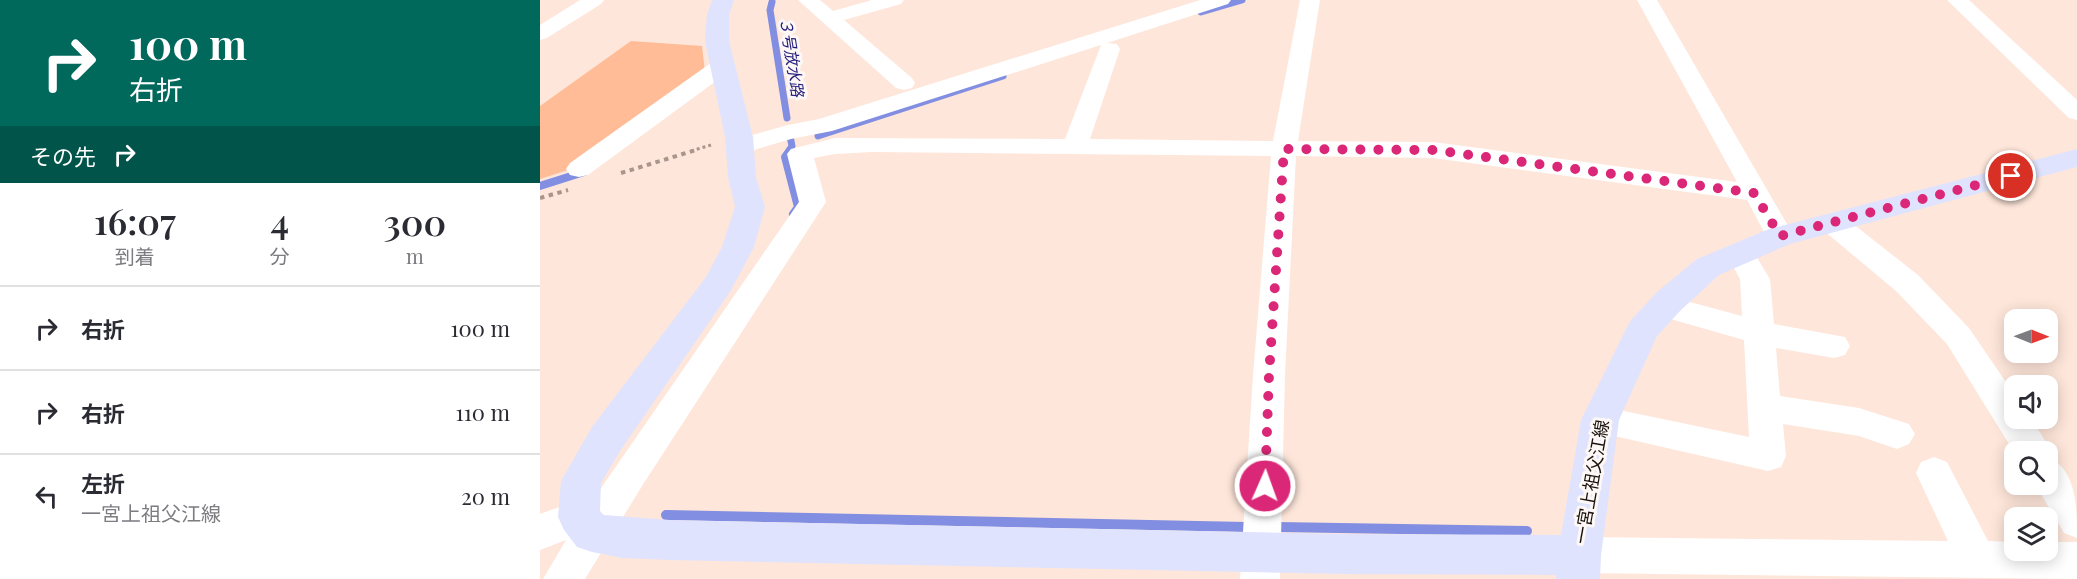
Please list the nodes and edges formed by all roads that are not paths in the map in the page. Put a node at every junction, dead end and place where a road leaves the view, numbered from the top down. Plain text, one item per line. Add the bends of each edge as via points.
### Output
1 (594, 0) edge
2 (723, 0) edge
3 (808, 0) edge
4 (894, 0) edge
5 (1221, 0) edge
6 (1310, 0) edge
7 (1647, 0) edge
8 (1957, 0) edge
9 (830, 18) junction
10 (540, 34) edge
11 (1109, 49) dead end
12 (723, 65) junction
13 (904, 82) dead end
14 (2077, 113) edge
15 (739, 142) junction
16 (1075, 147) junction
17 (1284, 149) junction
18 (2077, 158) edge
19 (576, 179) road end
20 (1754, 193) junction
21 (1833, 223) junction
22 (1780, 236) junction
23 (1740, 253) junction
24 (1664, 306) junction
25 (1759, 333) junction
26 (1834, 346) dead end
27 (1764, 407) junction
28 (1600, 420) junction
29 (1897, 434) dead end
30 (2027, 441) edge
31 (1934, 473) dead end
32 (2058, 490) edge
33 (2077, 521) edge
34 (585, 525) junction
35 (540, 532) edge
36 (1977, 560) junction
37 (2077, 561) edge
38 (1261, 565) edge
39 (1579, 567) edge
40 (563, 579) edge

1 - 10 street
2 - 12 street via 717,40
3 - 9 street
4 - 9 street
5 - 15 street via 823,126
6 - 17 street
7 - 20 street
8 - 14 street
9 - 13 street
11 - 16 street
12 - 15 street
12 - 19 street
15 - 34 street via 750,207 738,247 718,284 606,439 581,481
16 - 17 street
16 - 34 street via 835,146 800,154 813,202
17 - 20 street via 1433,150
17 - 38 street
18 - 21 street, 一宮上祖父江線
20 - 22 street
21 - 22 street, 一宮上祖父江線
21 - 30 street via 1907,283 1958,336
22 - 23 street, 一宮上祖父江線
23 - 24 street, 一宮上祖父江線 via 1708,267
23 - 25 street via 1755,279
24 - 25 street
24 - 28 street, 一宮上祖父江線 via 1643,329
25 - 26 street
25 - 27 street
27 - 28 street via 1767,456
27 - 29 street via 1859,422
28 - 39 street, 一宮上祖父江線
31 - 36 street
32 - 33 street
34 - 35 street
34 - 38 street via 622,538
34 - 40 street
36 - 37 street
36 - 39 street
38 - 39 street

